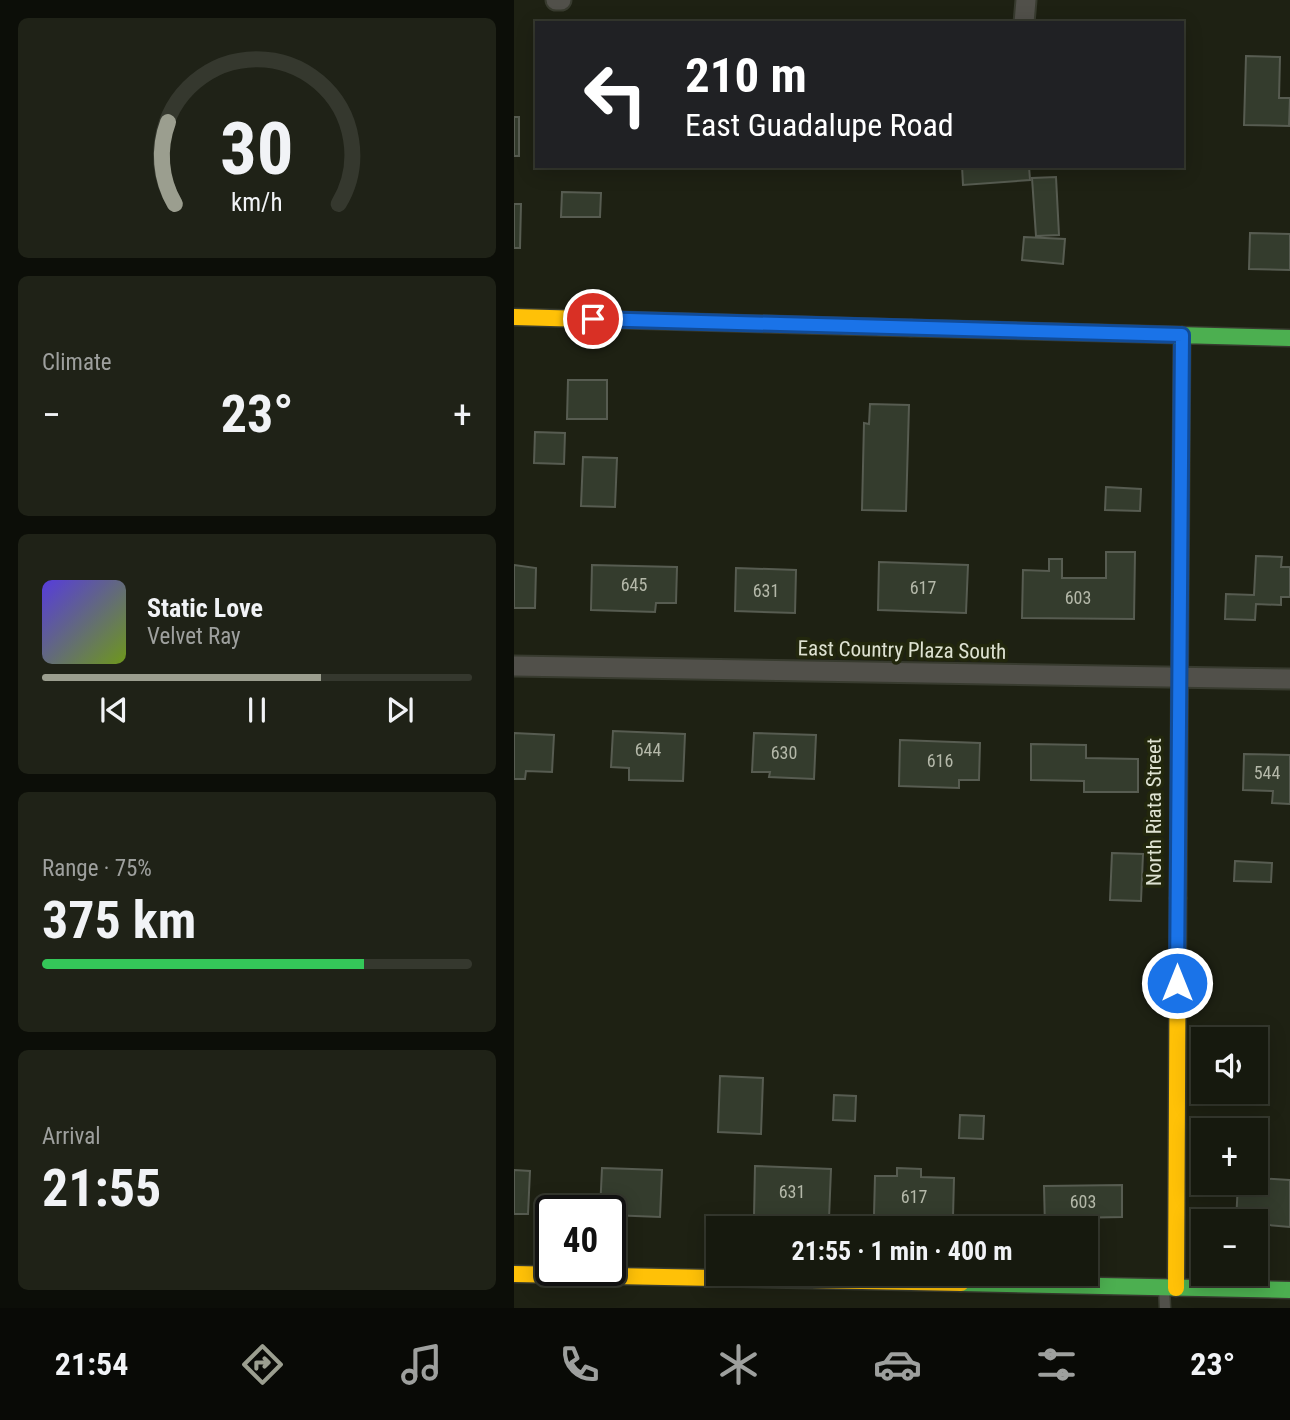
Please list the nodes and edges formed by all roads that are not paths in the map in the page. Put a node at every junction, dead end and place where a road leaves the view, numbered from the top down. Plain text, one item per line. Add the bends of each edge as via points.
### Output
1 (1026, 0) edge
2 (1024, 21) edge
3 (514, 317) edge
4 (1182, 335) junction
5 (1289, 338) edge
6 (514, 666) edge
7 (1178, 677) junction
8 (1289, 679) edge
9 (514, 1274) edge
10 (1170, 1288) junction
11 (1289, 1290) edge
12 (1165, 1308) edge

1 - 2 street
3 - 4 street
4 - 5 street
4 - 7 street, North Riata Street
6 - 7 street, East Country Plaza South
7 - 8 street, East Country Plaza South
7 - 10 street, North Riata Street
9 - 10 street
10 - 11 street
10 - 12 lane

